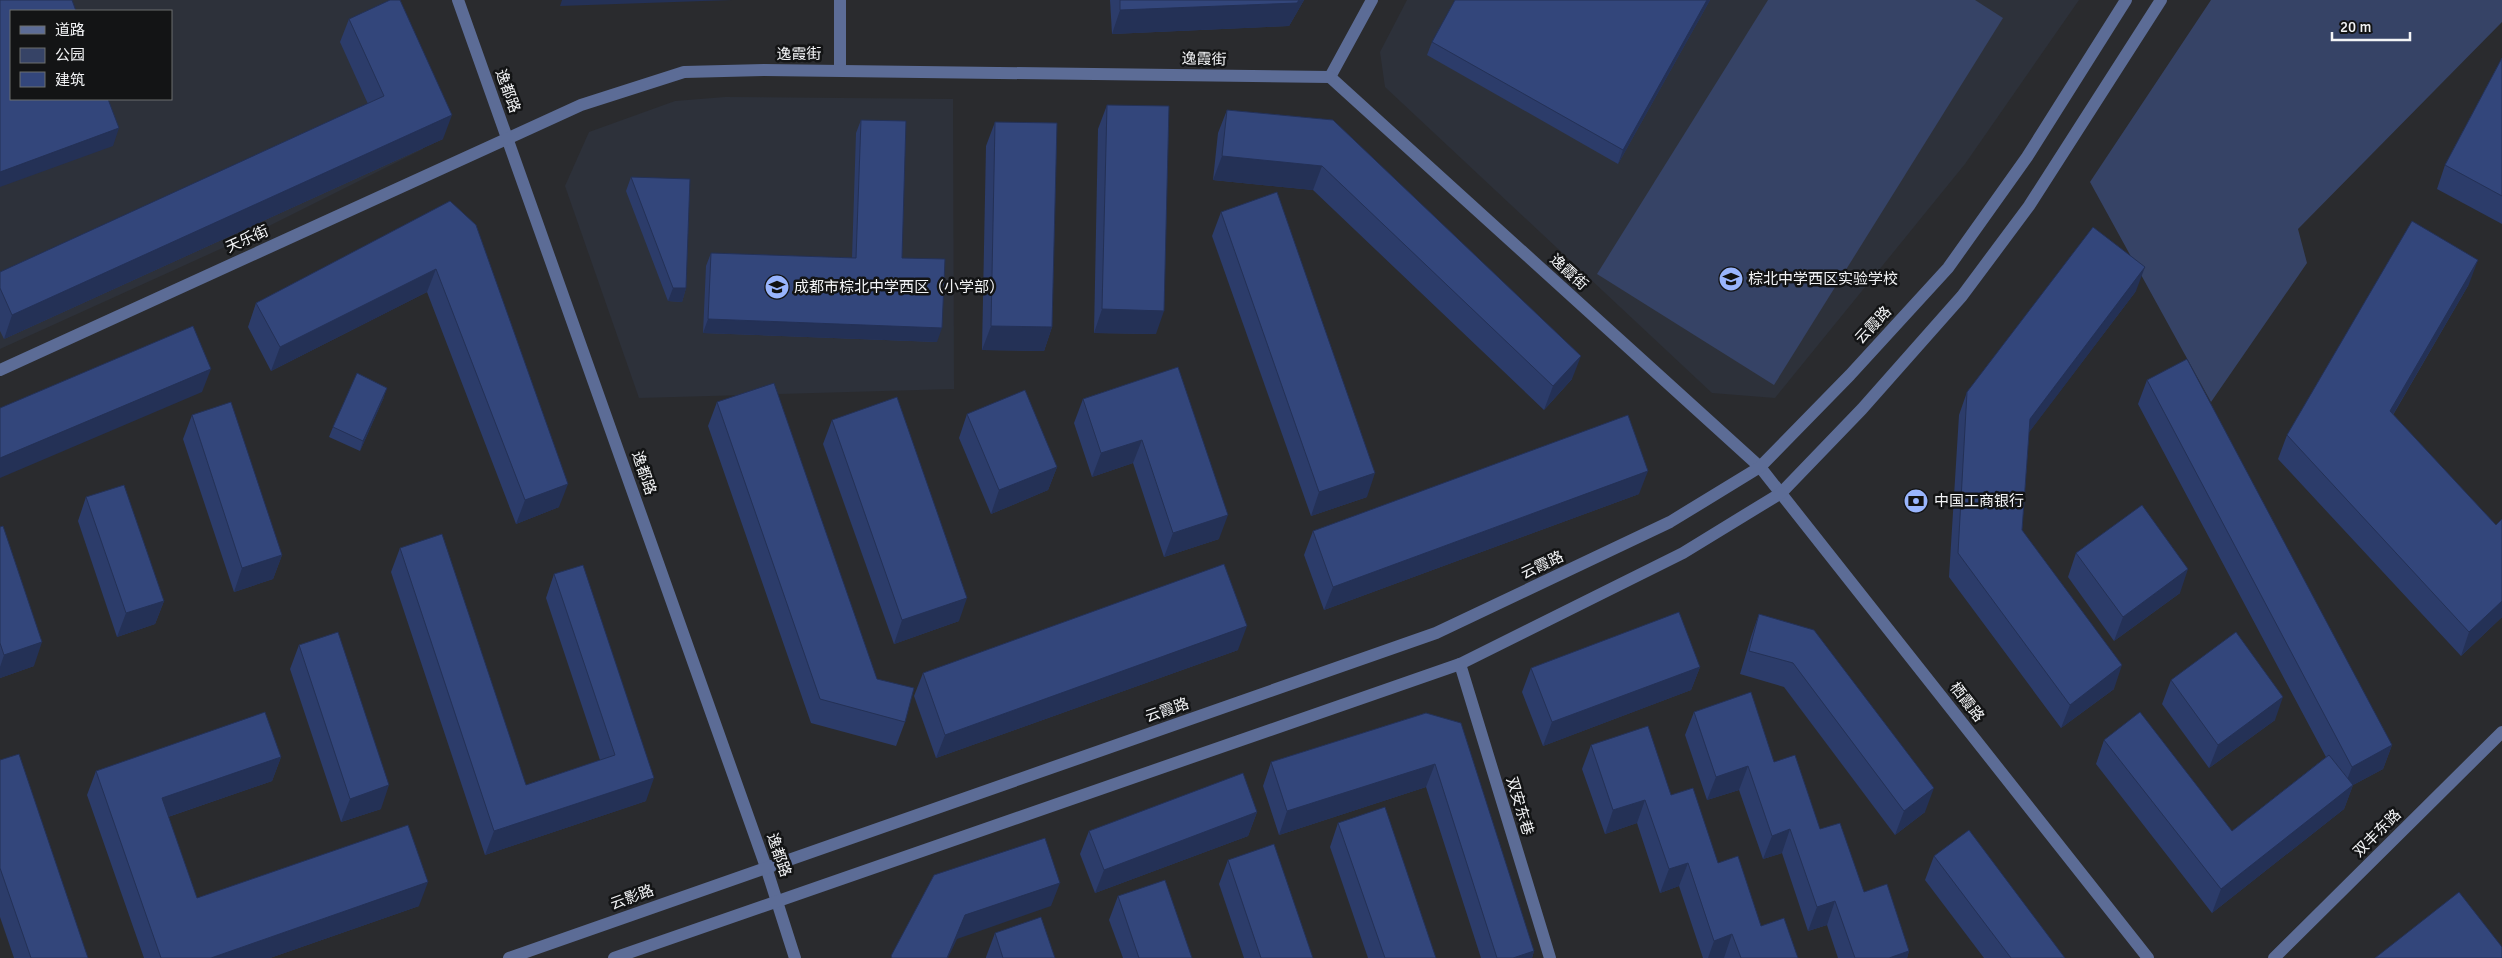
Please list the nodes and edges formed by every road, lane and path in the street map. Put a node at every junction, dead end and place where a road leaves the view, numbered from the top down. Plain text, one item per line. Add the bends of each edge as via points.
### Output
1 (458, 0) edge
2 (840, 0) edge
3 (1372, 0) edge
4 (2126, 0) edge
5 (2161, 0) edge
6 (840, 70) junction
7 (1330, 77) junction
8 (508, 138) junction
9 (0, 370) edge
10 (1760, 467) junction
11 (1781, 493) junction
12 (1460, 664) junction
13 (2502, 732) edge
14 (766, 867) junction
15 (778, 902) junction
16 (509, 958) edge
17 (614, 958) edge
18 (795, 958) edge
19 (1550, 958) edge
20 (2148, 958) edge
21 (2274, 958) edge

1 - 8 street, 逸都路
2 - 6 street
3 - 7 street
4 - 10 street, 云霞路 via 2027,157 1948,268
5 - 11 street via 2029,206 1962,296 1862,409
6 - 7 street, 逸霞街
6 - 8 street, 逸霞街 via 684,72 581,105
7 - 10 street, 逸霞街
8 - 9 street, 天乐街
8 - 14 street, 逸都路
10 - 11 street, 栖霞路
10 - 14 street, 云霞路 via 1670,522 1436,633
11 - 12 street via 1683,553
11 - 20 street, 栖霞路
12 - 15 street
12 - 19 street, 双安东巷
13 - 21 street, 双丰东路
14 - 15 street, 逸都路
14 - 16 street, 云影路
15 - 17 street
15 - 18 street, 逸都路

